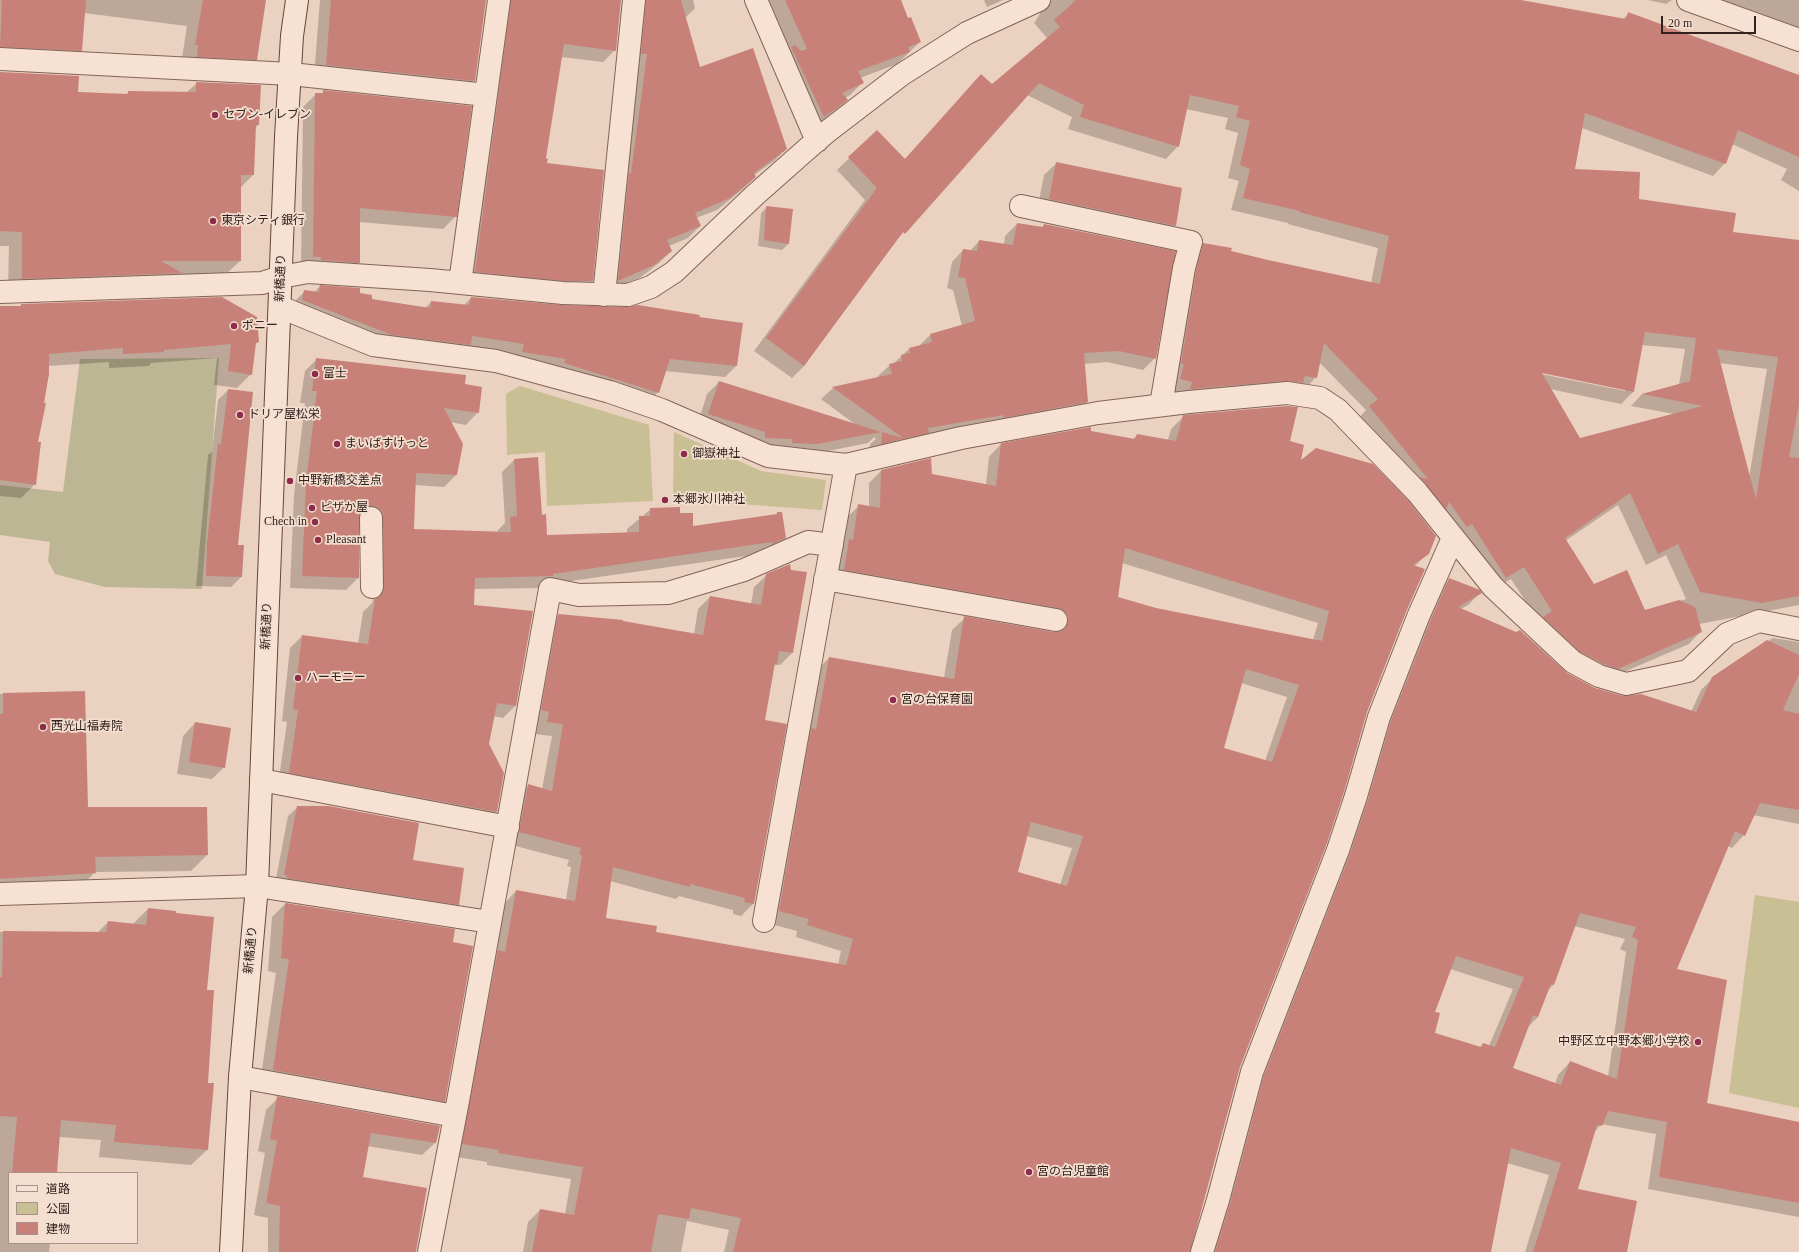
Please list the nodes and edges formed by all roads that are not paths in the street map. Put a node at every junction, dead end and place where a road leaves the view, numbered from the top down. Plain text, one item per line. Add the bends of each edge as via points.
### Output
1 (297, 0) edge
2 (499, 0) edge
3 (634, 0) edge
4 (756, 0) edge
5 (1039, 0) edge
6 (1688, 0) edge
7 (1799, 40) edge
8 (0, 59) edge
9 (291, 74) junction
10 (486, 95) junction
11 (817, 141) junction
12 (1021, 206) dead end
13 (281, 277) junction
14 (460, 283) junction
15 (0, 292) edge
16 (604, 294) junction
17 (280, 307) junction
18 (1161, 405) junction
19 (846, 465) junction
20 (371, 518) dead end
21 (1453, 538) junction
22 (832, 546) junction
23 (825, 579) junction
24 (372, 587) dead end
25 (1056, 620) dead end
26 (1799, 629) edge
27 (261, 780) junction
28 (508, 827) junction
29 (257, 886) junction
30 (0, 894) edge
31 (764, 921) dead end
32 (490, 922) junction
33 (240, 1077) junction
34 (455, 1116) junction
35 (231, 1252) edge
36 (429, 1252) edge
37 (1202, 1252) edge

1 - 9 street, 新橋通り
2 - 10 street
3 - 16 street
4 - 11 street
5 - 11 street via 960,38 901,75
6 - 7 street
8 - 9 street
9 - 10 street
9 - 13 street, 新橋通り
10 - 14 street
11 - 16 street via 755,195 674,272 651,287 628,295
12 - 18 street via 1191,242 1184,268
13 - 14 street via 308,272
13 - 15 street via 262,283
13 - 17 street, 新橋通り
14 - 16 street via 563,293
17 - 19 street via 373,345 496,361 610,392 662,410 768,456
17 - 27 street, 新橋通り
18 - 19 street via 1098,413 961,438
18 - 21 street via 1287,393 1320,398 1338,410 1418,492
19 - 22 street
20 - 24 street
21 - 26 street via 1493,587 1573,662 1600,676 1626,684 1688,671 1727,634 1759,621
21 - 37 street via 1418,617 1382,710 1338,850 1252,1072
22 - 23 street
22 - 28 street via 808,542 744,570 668,593 579,595 550,589
23 - 25 street
23 - 31 street
27 - 28 street
27 - 29 street, 新橋通り
28 - 32 street
29 - 30 street
29 - 32 street
29 - 33 street, 新橋通り
32 - 34 street
33 - 34 street
33 - 35 street, 新橋通り
34 - 36 street

